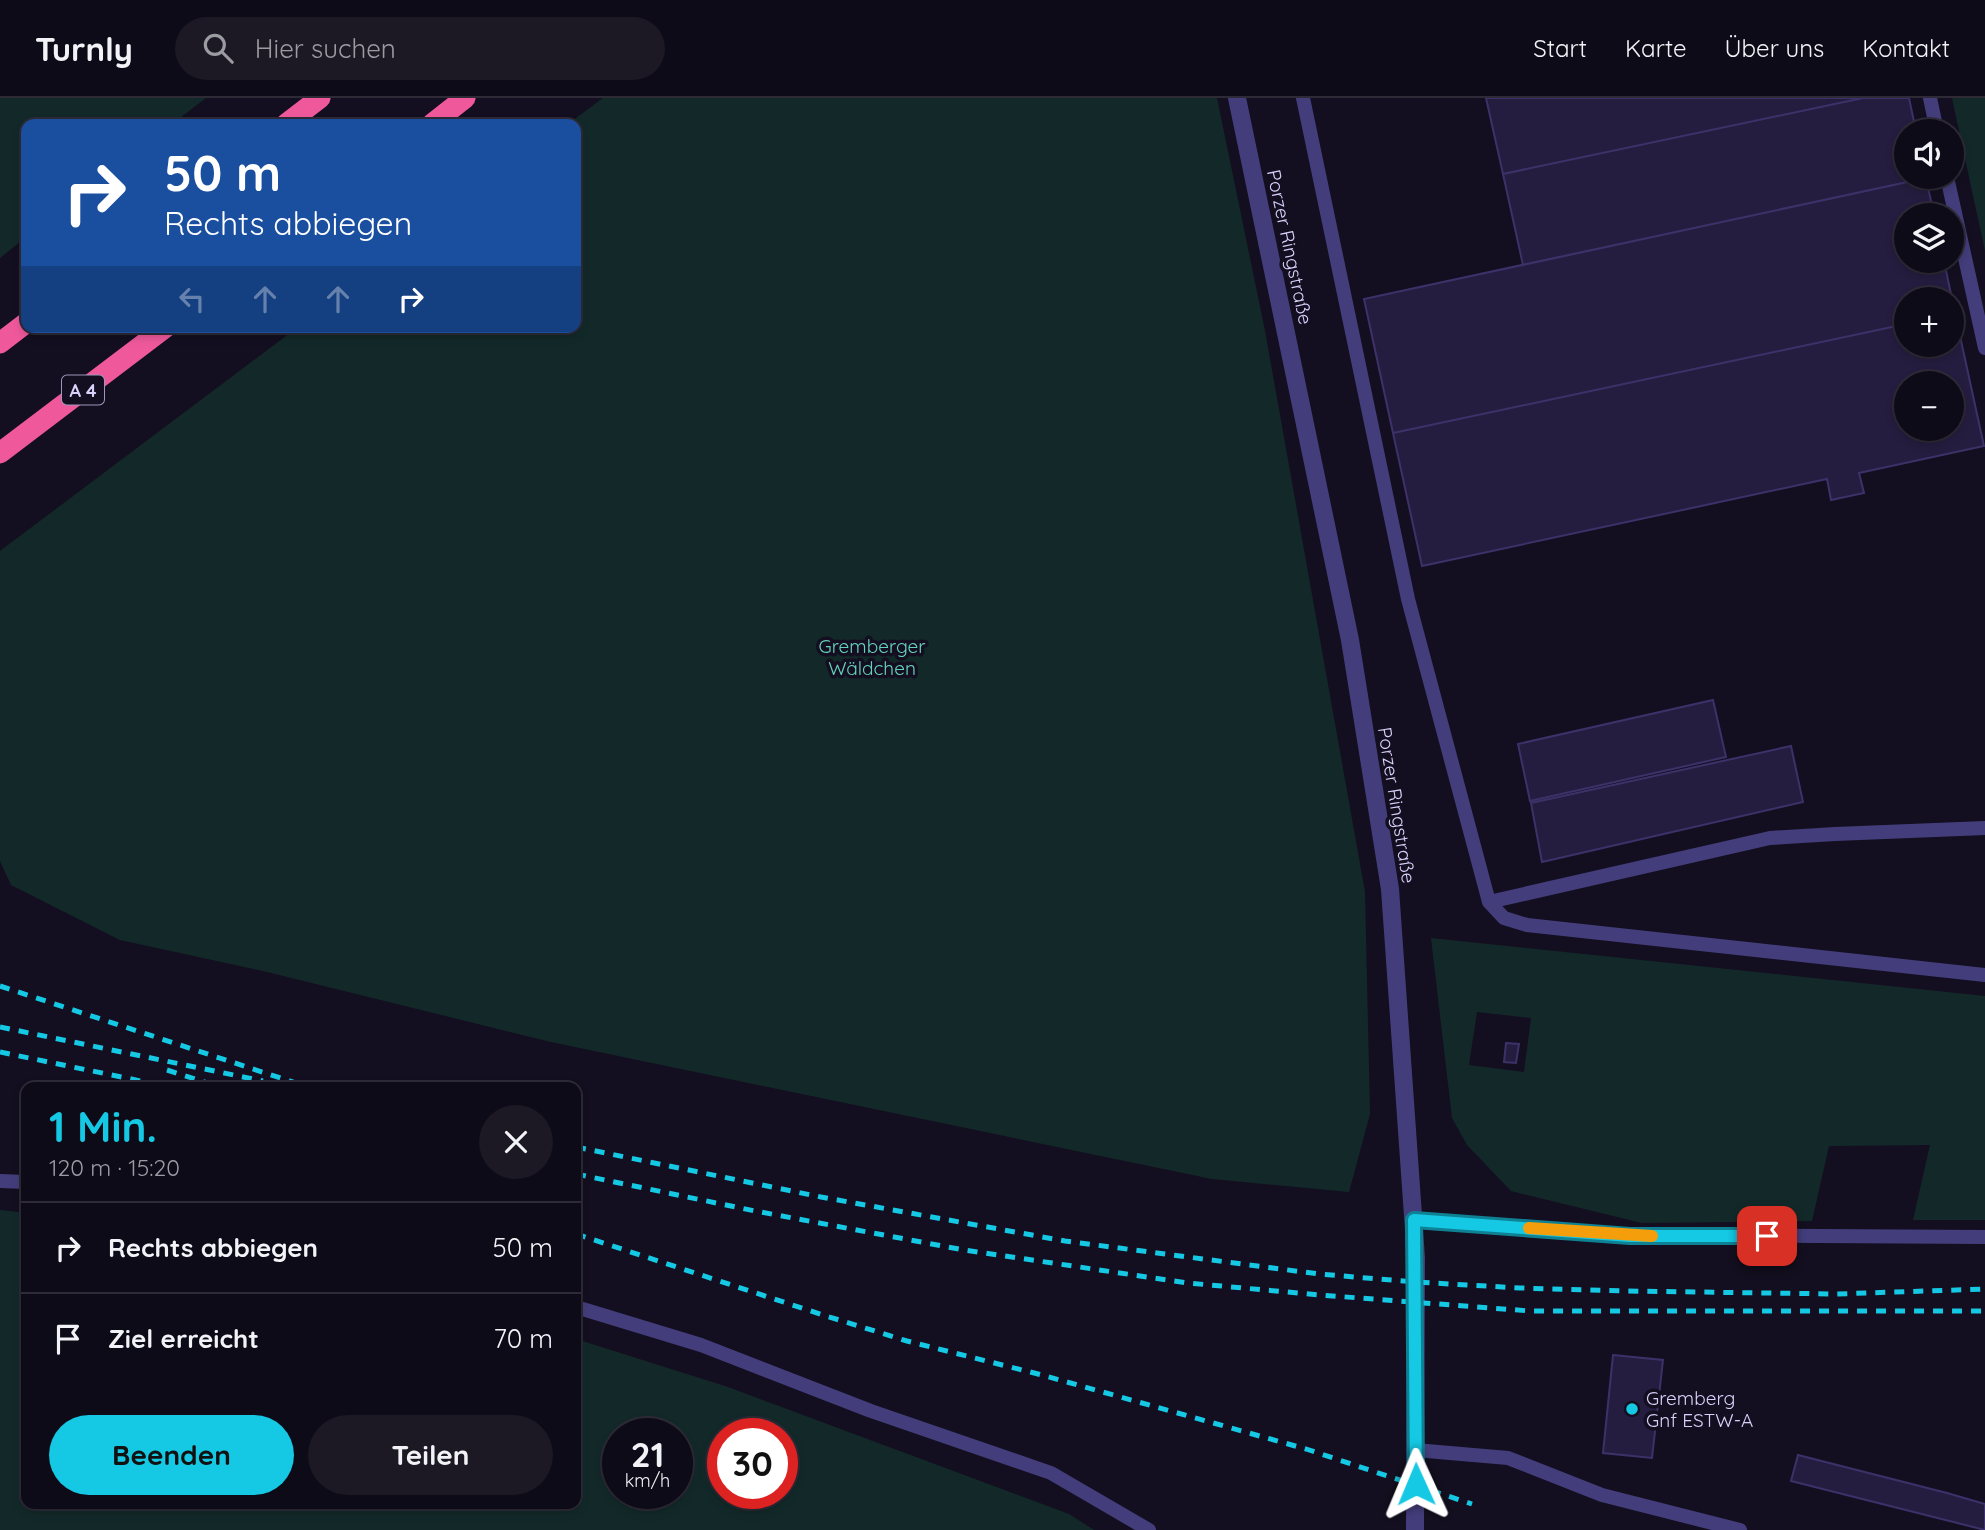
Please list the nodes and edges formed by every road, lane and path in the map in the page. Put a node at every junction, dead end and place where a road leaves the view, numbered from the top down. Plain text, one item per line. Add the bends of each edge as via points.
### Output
1 (320, 98) edge
2 (465, 98) edge
3 (1237, 98) edge
4 (1304, 98) edge
5 (1930, 98) edge
6 (293, 119) edge
7 (438, 119) edge
8 (1934, 119) edge
9 (1950, 189) edge
10 (21, 327) edge
11 (158, 333) edge
12 (0, 343) edge
13 (1985, 348) edge
14 (0, 453) edge
15 (1985, 828) edge
16 (1489, 902) junction
17 (1985, 975) edge
18 (0, 1181) edge
19 (21, 1182) edge
20 (1414, 1220) junction
21 (1985, 1237) edge
22 (581, 1309) edge
23 (1415, 1450) junction
24 (1149, 1530) edge
25 (1415, 1530) edge
26 (1740, 1530) edge

1 - 6 highway
2 - 7 highway
3 - 20 street, Porzer Ringstraße via 1350,640 1390,889
4 - 16 lane via 1408,598
5 - 8 lane
9 - 13 lane
10 - 12 highway
11 - 14 highway, A 4
15 - 16 lane via 1770,838
16 - 17 lane via 1504,918 1527,925
18 - 19 lane
20 - 21 lane via 1630,1236
20 - 23 street, Porzer Ringstraße
22 - 24 lane via 701,1345 1051,1474
23 - 25 street, Porzer Ringstraße
23 - 26 lane via 1508,1458 1602,1495

